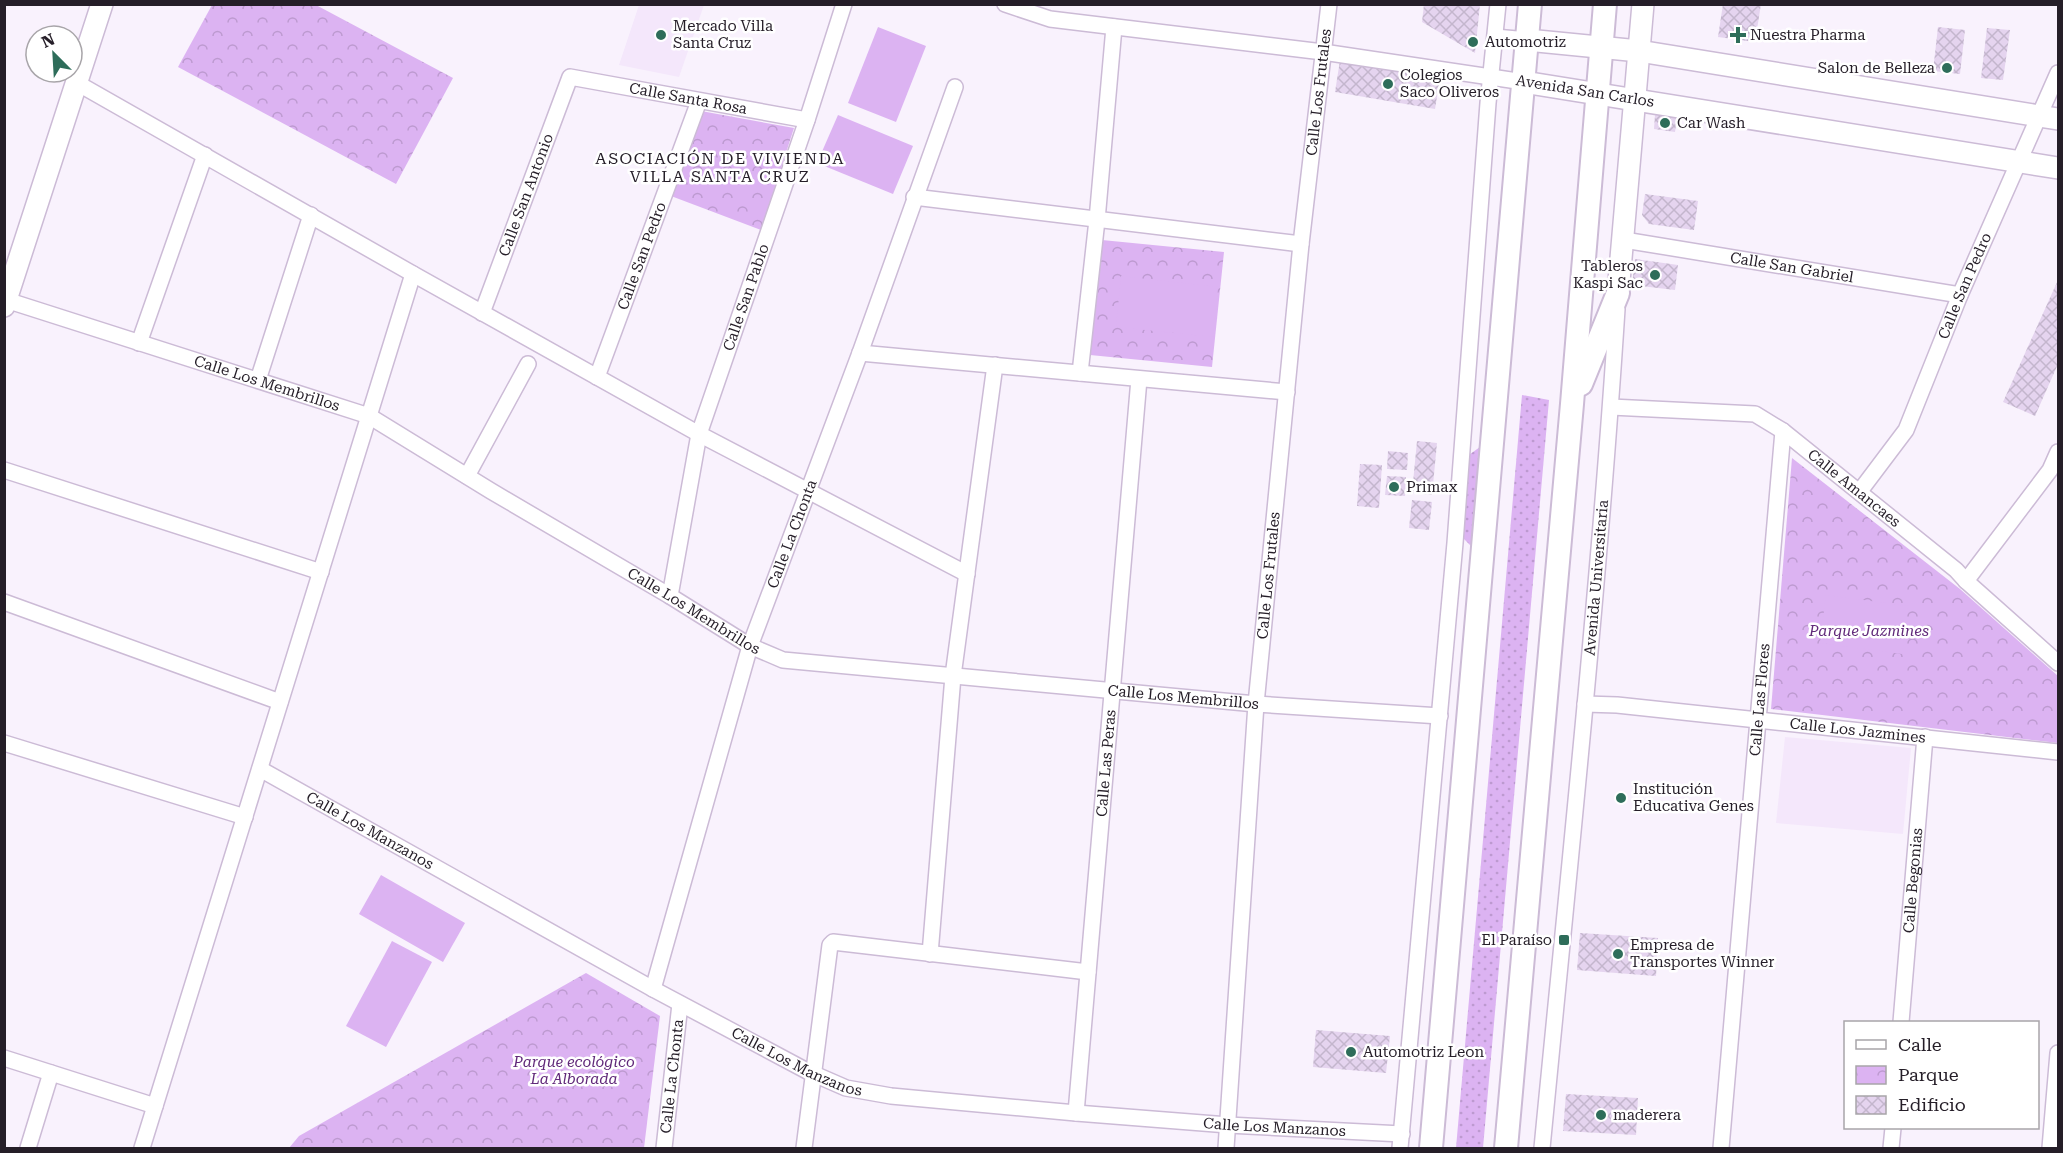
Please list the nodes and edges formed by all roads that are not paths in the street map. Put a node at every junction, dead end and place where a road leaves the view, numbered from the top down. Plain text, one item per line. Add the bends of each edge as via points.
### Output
1 (102, 4) edge
2 (844, 4) edge
3 (1005, 4) edge
4 (1329, 4) edge
5 (1498, 4) edge
6 (1530, 4) edge
7 (1605, 4) edge
8 (1643, 4) edge
9 (1114, 27) junction
10 (1495, 37) junction
11 (1527, 40) junction
12 (1602, 47) junction
13 (1639, 51) junction
14 (1323, 52) junction
15 (84, 61) edge
16 (2058, 73) edge
17 (570, 77) joint
18 (1491, 77) junction
19 (1524, 82) junction
20 (77, 84) edge
21 (79, 84) edge
22 (955, 87) dead end
23 (1598, 93) junction
24 (1635, 99) junction
25 (699, 100) junction
26 (2049, 117) edge
27 (807, 120) junction
28 (205, 155) junction
29 (2020, 162) junction
30 (2058, 168) edge
31 (914, 198) junction
32 (311, 215) junction
33 (1097, 220) junction
34 (1624, 240) junction
35 (1302, 244) junction
36 (413, 274) junction
37 (1618, 293) junction
38 (1960, 295) junction
39 (5, 303) edge
40 (482, 313) junction
41 (140, 342) junction
42 (860, 353) junction
43 (528, 364) dead end
44 (995, 365) junction
45 (1080, 373) junction
46 (597, 377) junction
47 (1139, 379) junction
48 (258, 380) junction
49 (1287, 392) junction
50 (1572, 404) junction
51 (1611, 407) junction
52 (369, 416) junction
53 (1784, 431) junction
54 (699, 434) junction
55 (2058, 452) edge
56 (4, 470) edge
57 (2054, 474) edge
58 (467, 476) junction
59 (807, 491) junction
60 (1860, 491) junction
61 (321, 572) junction
62 (967, 574) junction
63 (1966, 581) junction
64 (670, 597) junction
65 (4, 602) edge
66 (750, 646) junction
67 (2058, 663) edge
68 (953, 676) junction
69 (1113, 689) junction
70 (280, 702) junction
71 (1256, 704) junction
72 (1585, 704) junction
73 (1440, 716) junction
74 (1759, 720) junction
75 (1925, 737) junction
76 (4, 743) edge
77 (2058, 752) edge
78 (260, 769) junction
79 (245, 817) junction
80 (930, 954) junction
81 (1088, 972) junction
82 (653, 989) junction
83 (680, 1004) junction
84 (1901, 1021) edge
85 (2058, 1053) edge
86 (4, 1058) edge
87 (51, 1073) junction
88 (812, 1073) junction
89 (155, 1106) junction
90 (1076, 1113) junction
91 (1228, 1125) junction
92 (1893, 1129) edge
93 (1401, 1141) edge
94 (28, 1149) edge
95 (142, 1149) edge
96 (664, 1149) edge
97 (804, 1149) edge
98 (1226, 1149) edge
99 (1431, 1149) edge
100 (1506, 1149) edge
101 (1542, 1149) edge
102 (1721, 1149) edge
103 (1891, 1149) edge
104 (2050, 1149) edge

1 - 15 street
2 - 27 street, Calle San Pablo
3 - 9 street, Avenida San Carlos via 1050,19
4 - 14 street, Calle Los Frutales
5 - 10 street
6 - 11 main road
7 - 12 main road
8 - 13 street, Avenida Universitaria
9 - 14 street, Avenida San Carlos
9 - 33 street
10 - 11 street
10 - 18 street
11 - 12 street
11 - 19 main road
12 - 13 street
12 - 23 main road
13 - 24 street, Avenida Universitaria
13 - 26 street
14 - 18 street, Avenida San Carlos
14 - 35 street, Calle Los Frutales
16 - 26 street, Calle San Pedro
17 - 25 street, Calle Santa Rosa
17 - 40 street, Calle San Antonio
18 - 19 street, Avenida San Carlos
18 - 73 street
19 - 23 street, Avenida San Carlos
19 - 99 main road
20 - 39 street
21 - 28 street
22 - 31 street, Calle La Chonta
23 - 24 street, Avenida San Carlos
23 - 50 main road
24 - 29 street, Avenida San Carlos
24 - 34 street, Avenida Universitaria
25 - 27 street, Calle Santa Rosa
25 - 46 street, Calle San Pedro
26 - 29 street, Calle San Pedro
27 - 54 street, Calle San Pablo
28 - 32 street
28 - 41 street
29 - 30 street, Avenida San Carlos
29 - 38 street, Calle San Pedro
31 - 33 street
31 - 42 street, Calle La Chonta
32 - 36 street
32 - 48 street
33 - 35 street
33 - 45 street
34 - 37 street, Avenida Universitaria
34 - 38 street, Calle San Gabriel
35 - 49 street, Calle Los Frutales
36 - 40 street
36 - 52 street
37 - 50 main road
37 - 51 street, Avenida Universitaria
38 - 60 street, Calle San Pedro via 1906,430
39 - 41 street, Calle Los Membrillos
40 - 46 street
41 - 48 street, Calle Los Membrillos
42 - 44 street
42 - 59 street, Calle La Chonta
43 - 58 street
44 - 45 street
44 - 62 street
45 - 47 street
46 - 54 street
47 - 49 street
47 - 69 street, Calle Las Peras
48 - 52 street, Calle Los Membrillos
49 - 71 street, Calle Los Frutales
50 - 100 main road
51 - 53 street, Calle Amancaes via 1755,414
51 - 72 street, Avenida Universitaria
52 - 58 street, Calle Los Membrillos
52 - 61 street
53 - 60 street, Calle Amancaes
53 - 74 street, Calle Las Flores
54 - 59 street
54 - 64 street, Calle San Pablo
55 - 57 street
56 - 61 street
57 - 63 street
58 - 64 street, Calle Los Membrillos
59 - 62 street
59 - 66 street, Calle La Chonta
60 - 63 street, Calle Amancaes
61 - 70 street
62 - 68 street
63 - 67 street, Calle Amancaes
64 - 66 street, Calle Los Membrillos
65 - 70 street
66 - 68 street, Calle Los Membrillos via 783,660
66 - 82 street, Calle La Chonta
68 - 69 street, Calle Los Membrillos
68 - 80 street
69 - 71 street, Calle Los Membrillos
69 - 81 street, Calle Las Peras
70 - 78 street
71 - 73 street, Calle Los Membrillos
71 - 91 street, Calle Los Frutales
72 - 74 street, Calle Los Jazmines
72 - 101 street, Avenida Universitaria
73 - 93 street
74 - 75 street, Calle Los Jazmines
74 - 102 street, Calle Las Flores
75 - 77 street, Calle Los Jazmines
75 - 84 street, Calle Begonias
76 - 79 street
78 - 79 street
78 - 82 street, Calle Los Manzanos
79 - 89 street
80 - 81 street
80 - 88 street via 833,942 830,945
81 - 90 street, Calle Las Peras
82 - 83 street, Calle Los Manzanos
83 - 88 street, Calle Los Manzanos
83 - 96 street, Calle La Chonta
85 - 104 street
86 - 87 street
87 - 89 street
87 - 94 street
88 - 90 street, Calle Los Manzanos via 846,1088 891,1096
88 - 97 street
89 - 95 street
90 - 91 street, Calle Los Manzanos
91 - 93 street, Calle Los Manzanos
91 - 98 street, Calle Los Frutales
92 - 103 street

